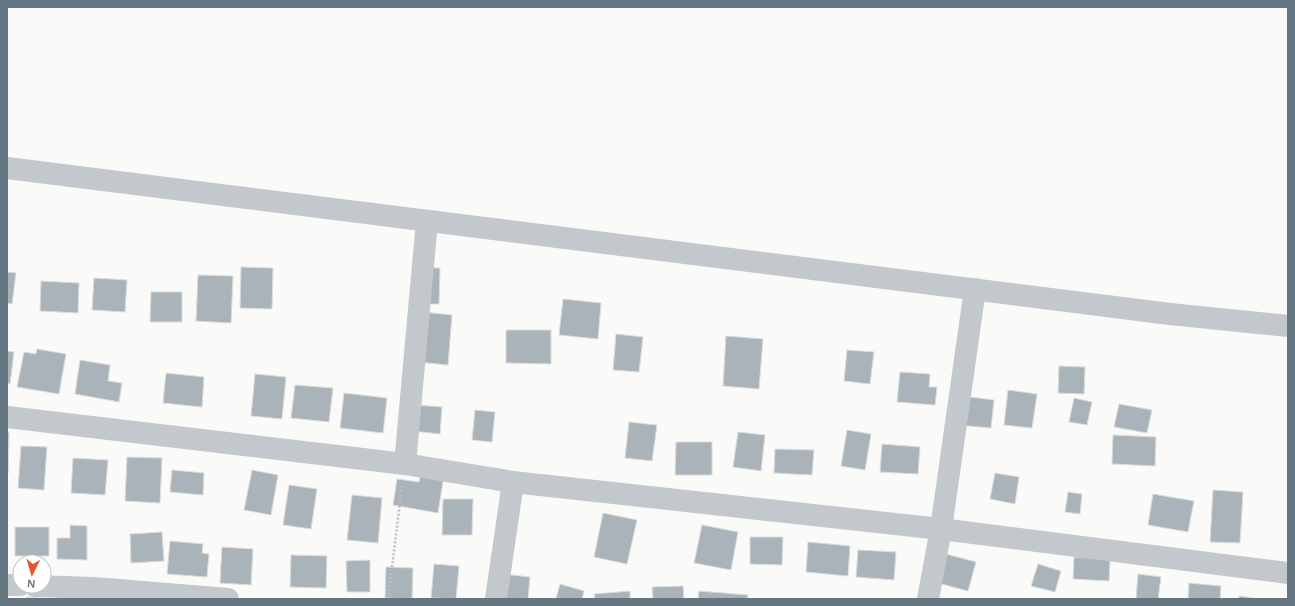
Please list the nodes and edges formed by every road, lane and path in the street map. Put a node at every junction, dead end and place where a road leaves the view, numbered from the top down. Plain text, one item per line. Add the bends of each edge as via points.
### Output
1 (7, 168) edge
2 (427, 221) junction
3 (975, 288) junction
4 (1288, 326) edge
5 (7, 417) edge
6 (405, 464) junction
7 (513, 482) junction
8 (941, 529) junction
9 (1288, 573) edge
10 (52, 587) edge
11 (228, 599) edge
12 (388, 599) edge
13 (496, 599) edge
14 (928, 599) edge

1 - 2 street
2 - 3 street
2 - 6 street
3 - 4 street via 1170,314
3 - 8 street
5 - 6 street
6 - 7 street
6 - 12 path
7 - 8 street
7 - 13 street
8 - 9 street
8 - 14 street
10 - 11 street

